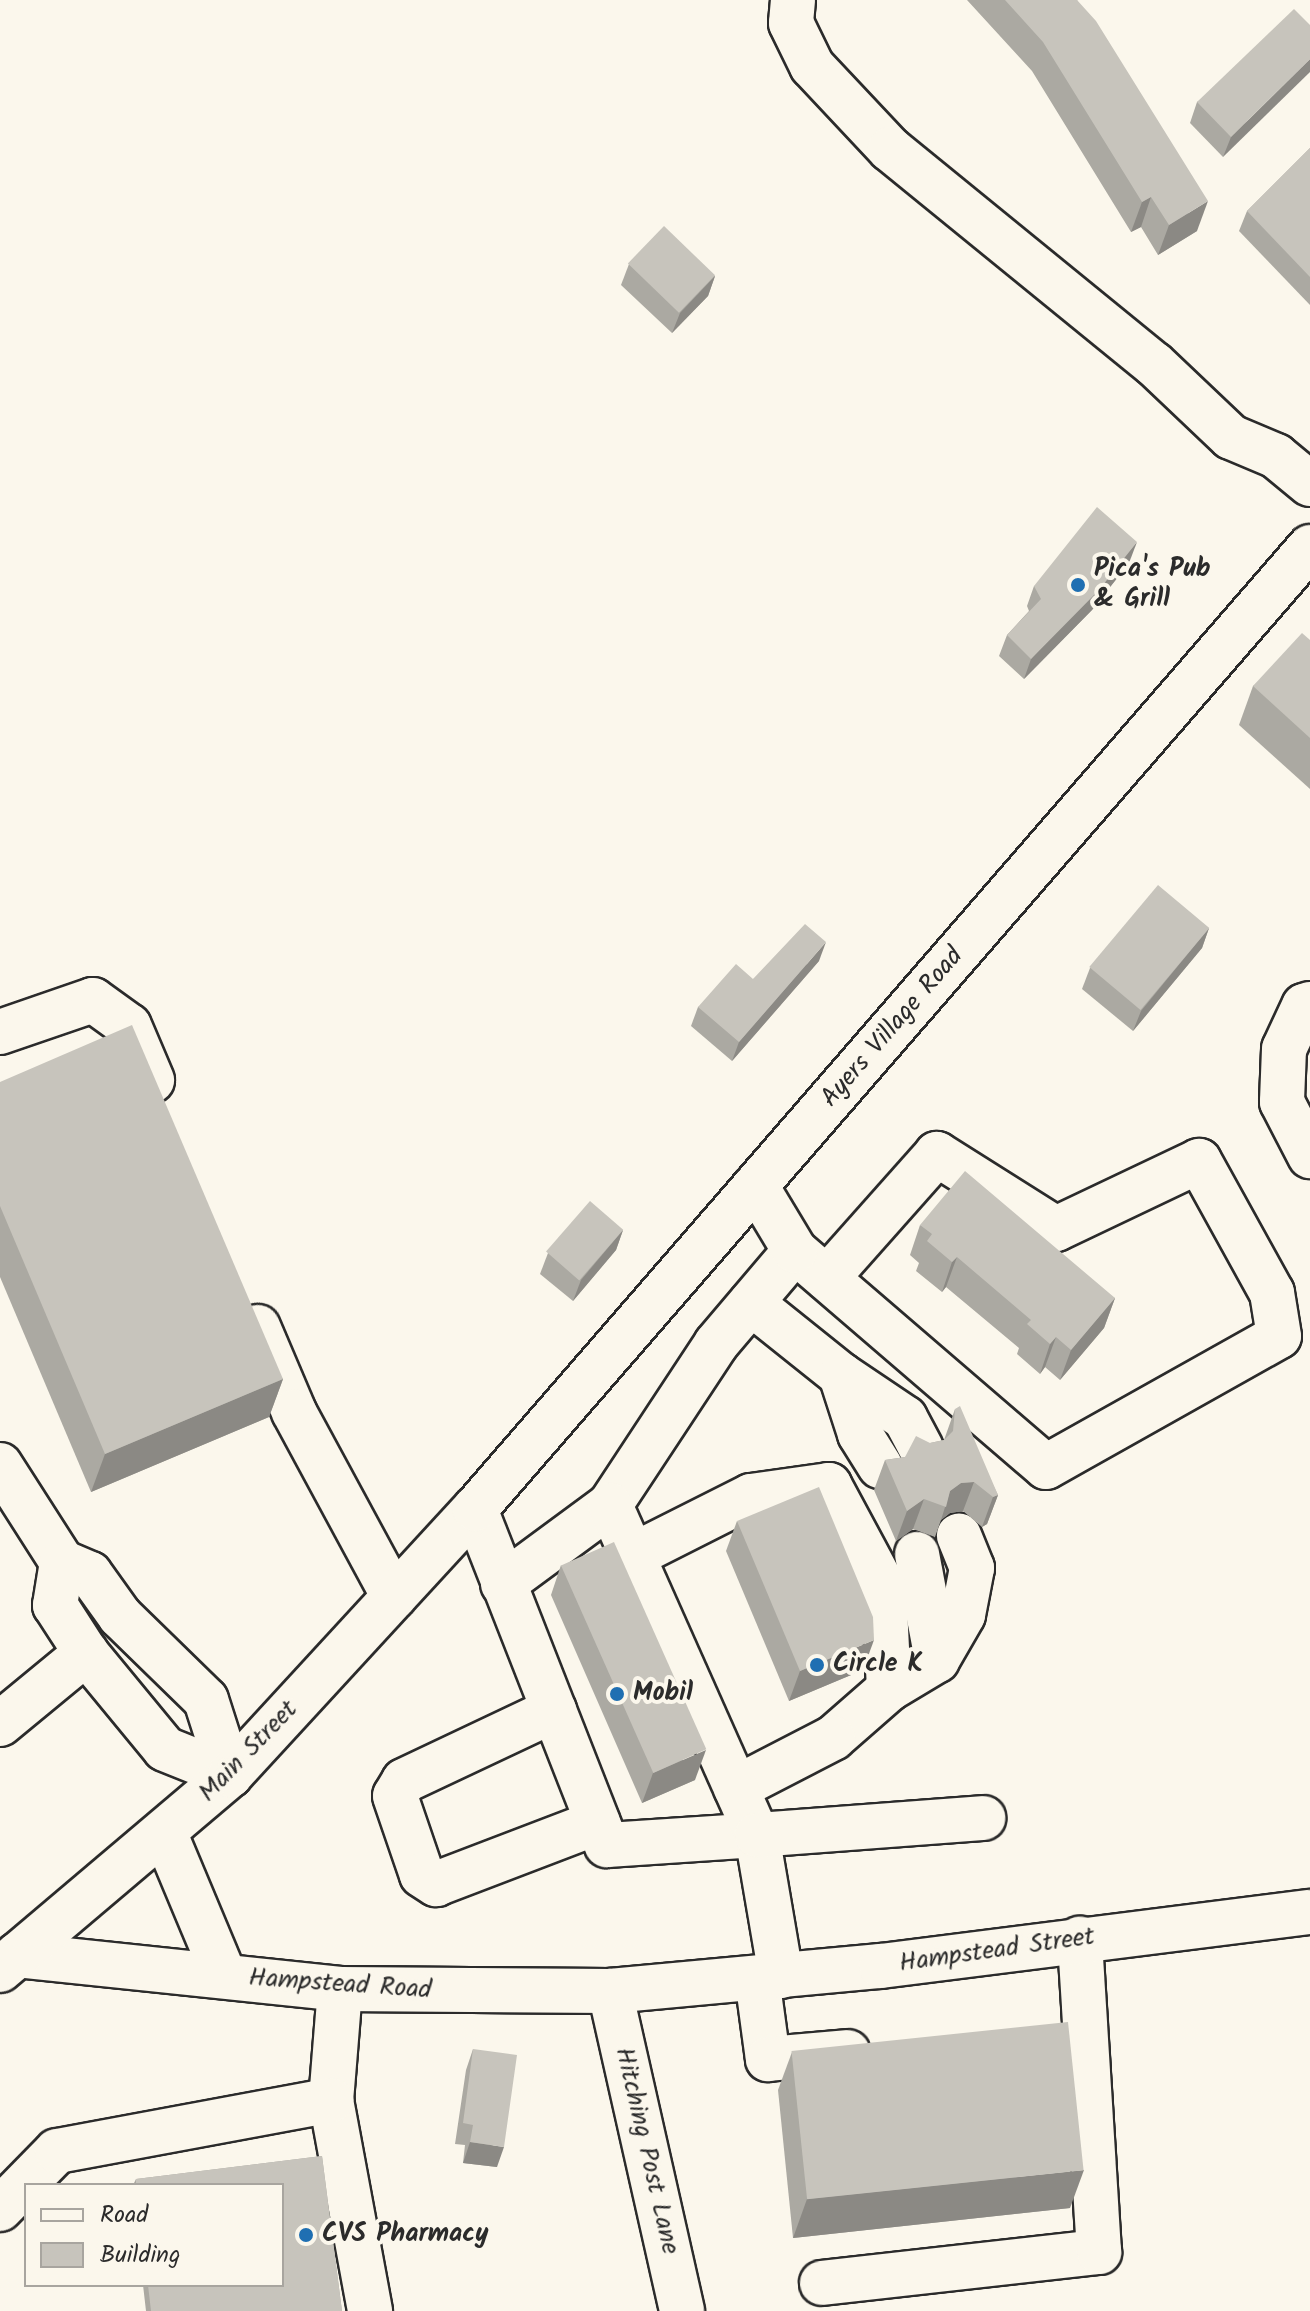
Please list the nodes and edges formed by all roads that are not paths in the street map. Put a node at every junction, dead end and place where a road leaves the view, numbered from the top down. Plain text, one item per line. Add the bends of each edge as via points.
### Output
1 (793, 0) edge
2 (1310, 484) edge
3 (1310, 547) edge
4 (1310, 1004) edge
5 (0, 1032) edge
6 (166, 1112) edge
7 (1310, 1156) edge
8 (756, 1186) junction
9 (811, 1264) junction
10 (239, 1283) edge
11 (751, 1303) junction
12 (841, 1375) junction
13 (921, 1448) edge
14 (0, 1465) edge
15 (880, 1466) dead end
16 (610, 1505) junction
17 (475, 1509) junction
18 (959, 1536) dead end
19 (917, 1554) dead end
20 (632, 1556) junction
21 (62, 1562) junction
22 (503, 1584) junction
23 (394, 1597) junction
24 (86, 1653) junction
25 (937, 1660) junction
26 (889, 1689) junction
27 (554, 1710) junction
28 (0, 1724) edge
29 (230, 1775) junction
30 (736, 1788) junction
31 (983, 1818) dead end
32 (598, 1822) junction
33 (165, 1834) junction
34 (757, 1835) junction
35 (1310, 1912) edge
36 (1080, 1939) junction
37 (6, 1956) edge
38 (224, 1975) junction
39 (769, 1977) junction
40 (685, 1986) joint
41 (340, 1989) junction
42 (610, 1991) junction
43 (1086, 2029) junction
44 (1038, 2033) edge
45 (895, 2047) edge
46 (331, 2100) junction
47 (26, 2183) edge
48 (24, 2185) edge
49 (0, 2209) edge
50 (822, 2283) dead end
51 (370, 2311) edge
52 (682, 2311) edge

1 - 2 main road via 791,23 812,66 890,149 1154,364 1231,437 1276,456
3 - 8 main road, Ayers Village Road
4 - 7 main road via 1304,1006 1284,1049 1282,1102
5 - 6 main road via 93,1000 129,1026
8 - 9 main road
8 - 17 main road, Ayers Village Road
9 - 9 main road via 1046,1467 1279,1336 1272,1293 1199,1161 1056,1229 937,1154
9 - 11 main road
10 - 23 main road via 294,1412
11 - 12 main road
11 - 16 main road via 716,1344
12 - 13 main road via 905,1418
12 - 15 main road via 860,1434
14 - 21 main road
16 - 20 main road
16 - 22 main road
17 - 22 main road
17 - 23 main road, Main Street
18 - 25 main road via 972,1568 963,1615
19 - 25 main road
20 - 26 main road via 751,1496 829,1485 884,1587
20 - 30 main road
21 - 24 main road via 55,1605
21 - 29 main road via 90,1574 120,1616 206,1700
22 - 27 main road
23 - 29 main road, Main Street
24 - 28 main road
24 - 29 main road via 165,1749
25 - 26 main road
26 - 30 main road via 833,1738
27 - 32 main road
27 - 32 main road via 404,1781 395,1796 422,1875 436,1884
29 - 33 main road, Main Street
30 - 34 main road
31 - 34 main road
32 - 34 main road via 607,1845
33 - 37 main road, Main Street
33 - 38 main road
34 - 39 main road
35 - 36 main road, Hampstead Street
36 - 39 main road, Hampstead Street
36 - 43 main road
37 - 38 main road, Hampstead Road
38 - 41 main road, Hampstead Road
39 - 40 main road, Hampstead Street
39 - 45 main road via 768,2059
40 - 42 main road, Hampstead Road
41 - 42 main road, Hampstead Road
41 - 46 main road
42 - 52 main road, Hitching Post Lane
43 - 44 main road
43 - 50 main road via 1099,2252
46 - 47 main road via 57,2151
46 - 51 main road
48 - 49 main road

